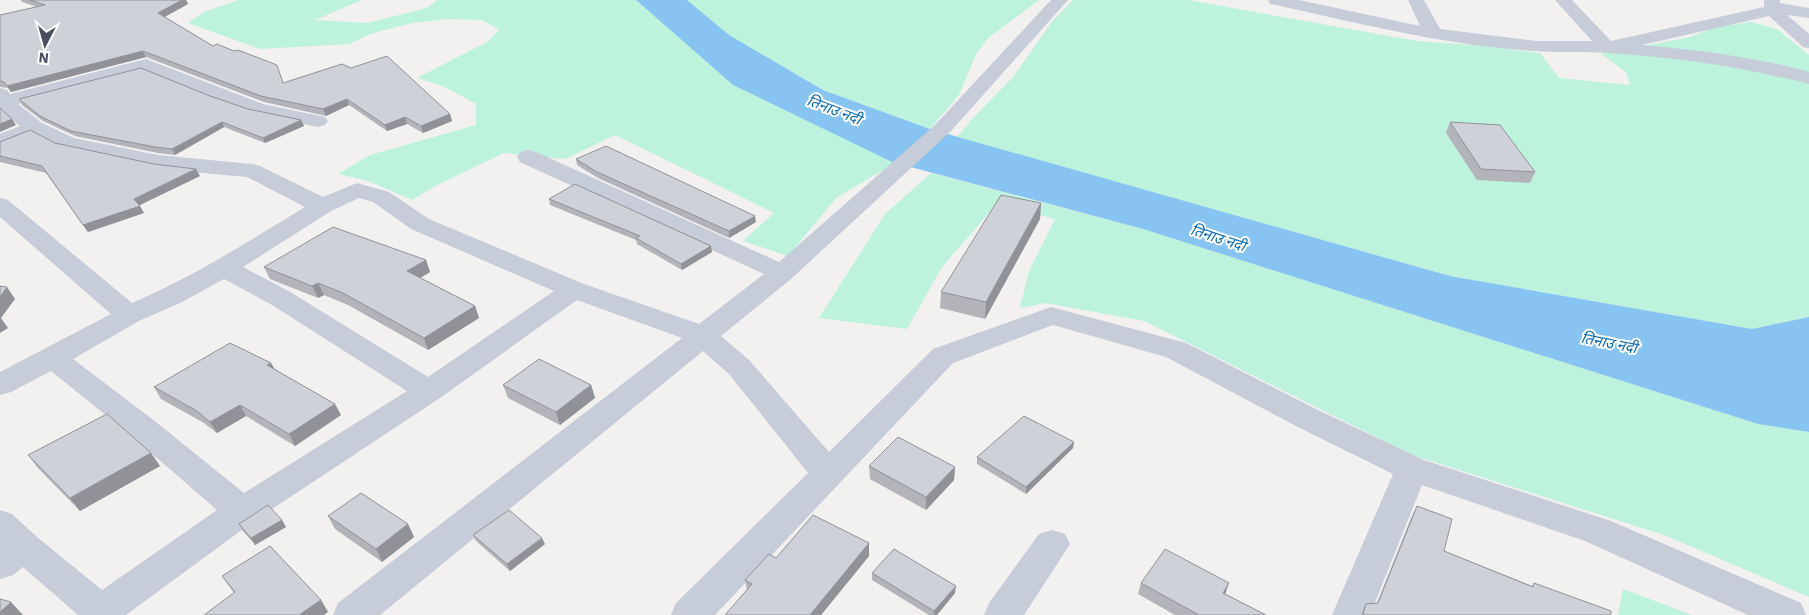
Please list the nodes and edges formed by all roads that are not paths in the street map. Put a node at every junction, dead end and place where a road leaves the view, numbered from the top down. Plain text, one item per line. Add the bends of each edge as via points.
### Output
1 (1060, 0) edge
2 (1276, 0) edge
3 (1416, 0) edge
4 (1563, 0) edge
5 (1772, 5) edge
6 (1809, 13) edge
7 (1433, 34) junction
8 (1809, 43) edge
9 (1607, 47) junction
10 (1809, 78) edge
11 (1, 98) edge
12 (318, 121) dead end
13 (35, 127) junction
14 (0, 142) edge
15 (528, 157) dead end
16 (0, 205) edge
17 (323, 206) junction
18 (224, 268) junction
19 (782, 273) junction
20 (574, 290) junction
21 (129, 315) junction
22 (702, 335) junction
23 (53, 358) junction
24 (0, 385) edge
25 (429, 390) junction
26 (1412, 469) junction
27 (828, 474) junction
28 (242, 512) junction
29 (1052, 544) dead end
30 (8, 545) edge
31 (103, 613) edge
32 (352, 615) edge
33 (690, 615) edge
34 (1003, 615) edge
35 (1351, 615) edge
36 (1787, 615) edge

1 - 19 street via 943,128
2 - 7 street
3 - 7 street
4 - 9 street
5 - 6 street
5 - 8 street
5 - 9 street
7 - 9 street via 1536,46
9 - 10 street via 1748,62
11 - 12 street via 146,65 258,109
11 - 13 street
13 - 14 street
13 - 17 street via 67,143 158,162 252,171
15 - 19 street
16 - 21 street
17 - 18 street
17 - 20 street via 357,190 381,198 420,224
18 - 21 street
18 - 25 street via 282,299
19 - 22 street
20 - 22 street
20 - 25 street
21 - 23 street
22 - 27 street via 739,367
22 - 32 street
23 - 24 street
23 - 28 street
25 - 28 street
26 - 27 street via 1176,350 1051,316 943,356
26 - 35 street
26 - 36 street via 1598,531
27 - 33 street
28 - 31 street
29 - 34 street
30 - 31 street

